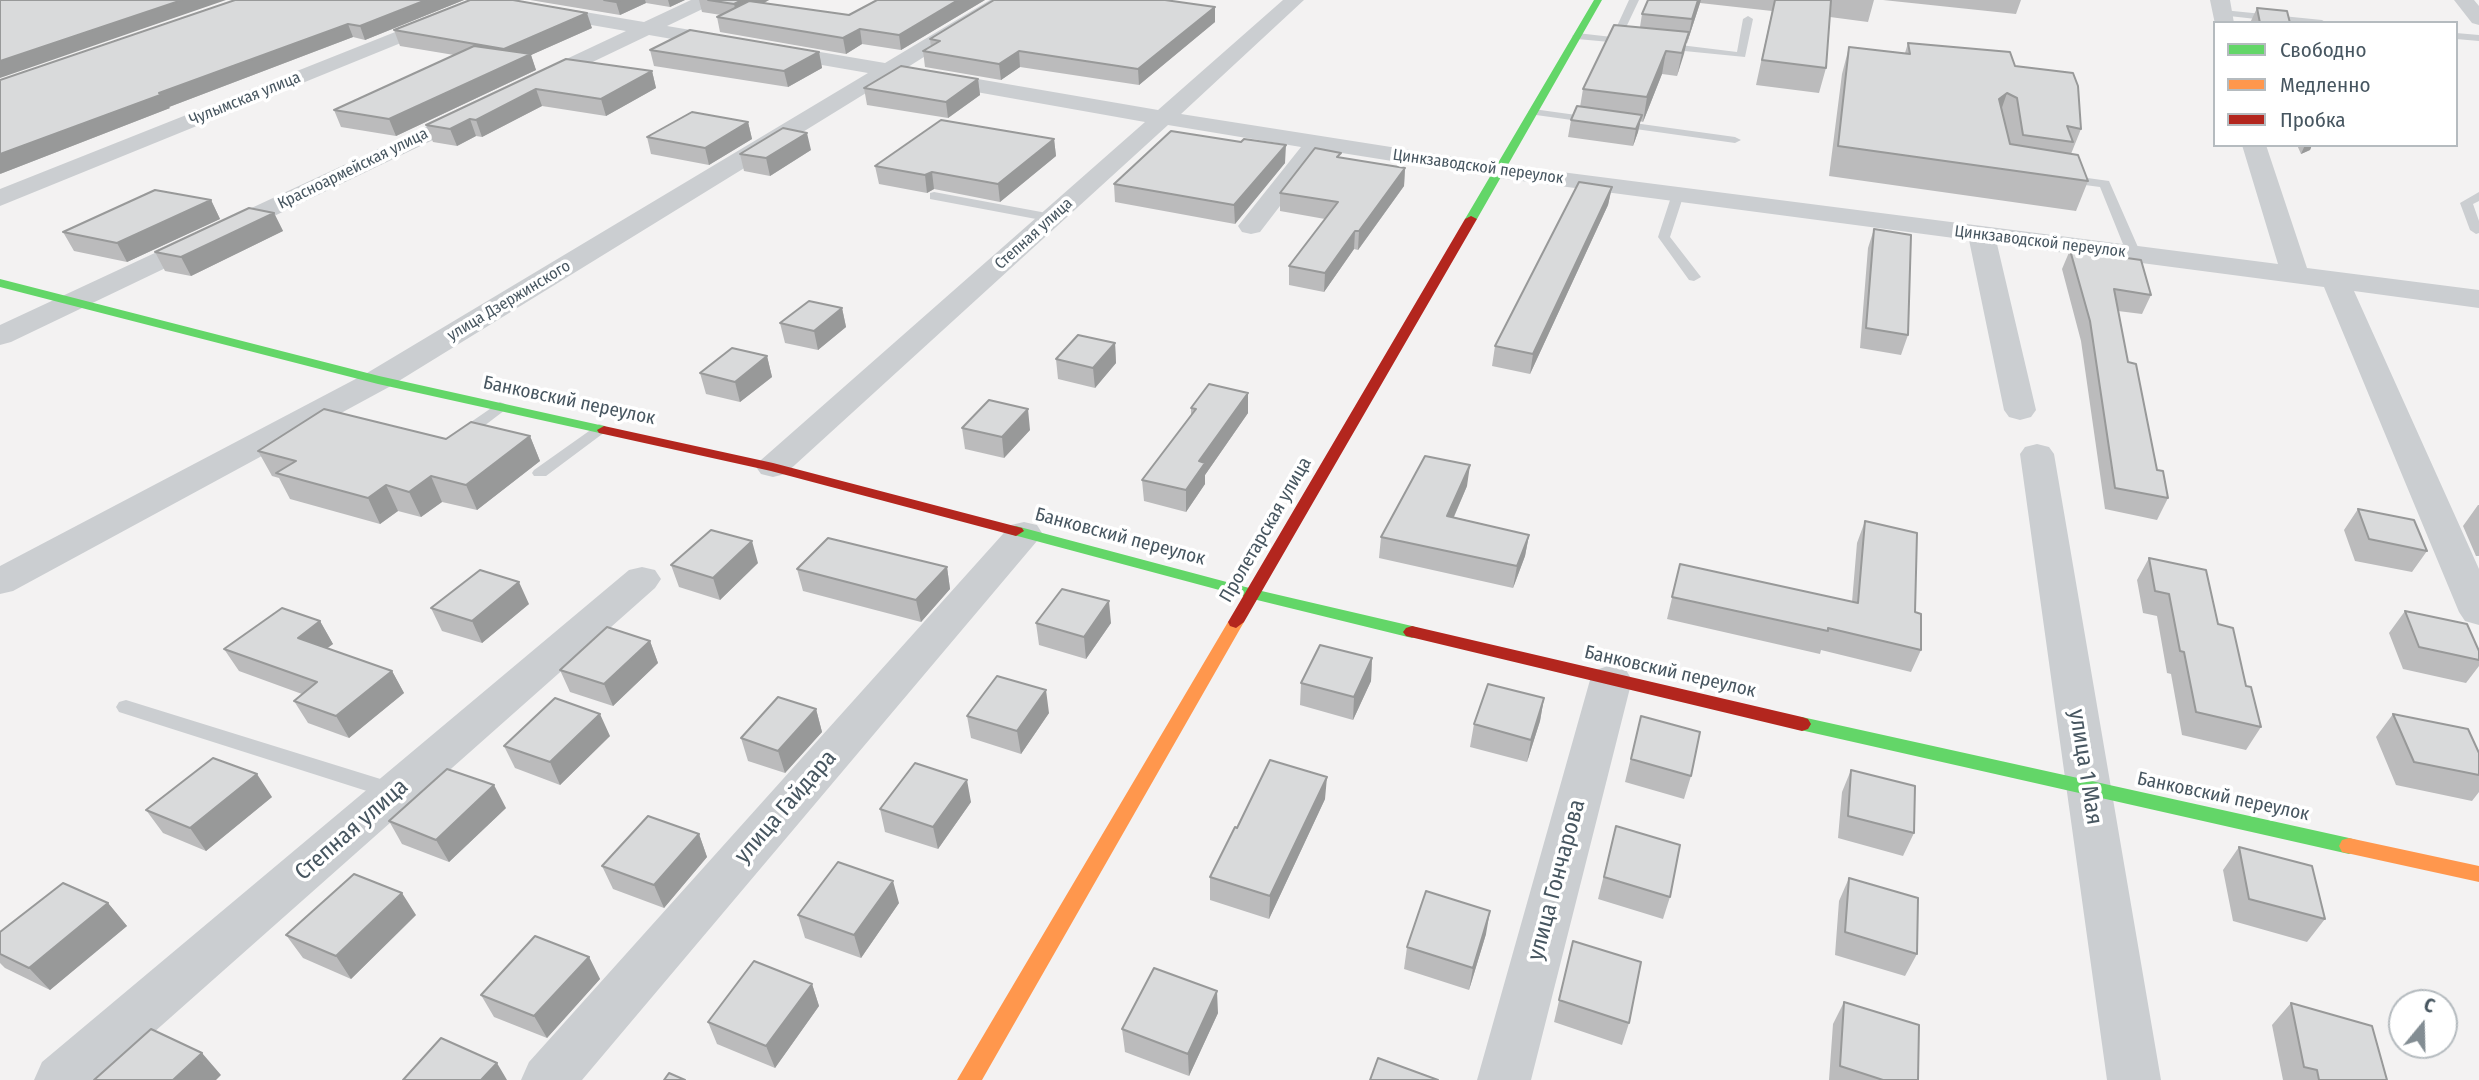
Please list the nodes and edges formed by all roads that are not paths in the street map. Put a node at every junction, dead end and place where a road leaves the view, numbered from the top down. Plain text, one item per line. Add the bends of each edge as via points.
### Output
1 (481, 0) edge
2 (488, 0) edge
3 (706, 0) edge
4 (1004, 0) edge
5 (1294, 0) edge
6 (1598, 0) edge
7 (1634, 0) edge
8 (2464, 0) edge
9 (2222, 12) edge
10 (1748, 19) dead end
11 (2479, 19) edge
12 (2304, 21) edge
13 (645, 29) junction
14 (1577, 36) junction
15 (2458, 36) edge
16 (2479, 38) edge
17 (1615, 41) junction
18 (1640, 44) edge
19 (1653, 45) edge
20 (889, 71) junction
21 (1533, 112) junction
22 (1164, 118) junction
23 (1735, 140) dead end
24 (1317, 142) junction
25 (2255, 147) edge
26 (1499, 171) junction
27 (2055, 177) edge
28 (1678, 194) junction
29 (934, 195) dead end
30 (2479, 196) edge
31 (0, 198) edge
32 (1052, 218) junction
33 (1251, 226) dead end
34 (2476, 230) dead end
35 (1981, 234) junction
36 (2134, 254) junction
37 (2295, 275) junction
38 (1694, 277) dead end
39 (2335, 280) junction
40 (0, 284) edge
41 (2479, 299) edge
42 (72, 303) junction
43 (0, 336) edge
44 (377, 380) junction
45 (500, 407) junction
46 (2020, 410) dead end
47 (599, 429) junction
48 (450, 444) edge
49 (2037, 454) dead end
50 (773, 467) junction
51 (540, 473) dead end
52 (1024, 533) junction
53 (642, 579) dead end
54 (1, 582) edge
55 (1253, 594) junction
56 (2479, 612) edge
57 (1611, 680) junction
58 (126, 707) dead end
59 (2089, 789) junction
60 (395, 792) junction
61 (2479, 874) edge
62 (61, 1080) edge
63 (548, 1080) edge
64 (969, 1080) edge
65 (1504, 1080) edge
66 (2134, 1080) edge

1 - 2 street, Цинкзаводской переулок
2 - 13 street, Цинкзаводской переулок
2 - 31 street, Чулымская улица
3 - 13 street, Красноармейская улица
4 - 20 street, улица Дзержинского
5 - 22 street, Степная улица
6 - 14 street, Пролетарская улица
7 - 17 lane
8 - 11 street
9 - 12 lane
10 - 19 lane via 1741,55
13 - 20 street, Цинкзаводской переулок
13 - 42 street, Красноармейская улица
14 - 17 lane
14 - 21 street, Пролетарская улица
15 - 16 lane
17 - 18 lane
20 - 22 street, Цинкзаводской переулок
20 - 44 street, улица Дзержинского
21 - 23 lane
21 - 26 street, Пролетарская улица
22 - 24 street, Цинкзаводской переулок
22 - 32 street, Степная улица
24 - 26 street, Цинкзаводской переулок
24 - 33 street
25 - 37 street
26 - 28 street, Цинкзаводской переулок
26 - 55 street, Пролетарская улица
27 - 36 lane via 2105,184
28 - 35 street, Цинкзаводской переулок
28 - 38 lane via 1664,236
29 - 32 lane
30 - 34 lane via 2466,203
32 - 50 street, Степная улица
35 - 36 street, Цинкзаводской переулок
35 - 46 street
36 - 37 street, Цинкзаводской переулок
37 - 39 street, Цинкзаводской переулок
39 - 41 street, Цинкзаводской переулок
39 - 56 street
40 - 42 street, Банковский переулок
42 - 43 street, Красноармейская улица
42 - 44 street, Банковский переулок
44 - 45 street, Банковский переулок
44 - 54 street, улица Дзержинского
45 - 47 street, Банковский переулок
45 - 48 lane
47 - 50 street, Банковский переулок
47 - 51 lane
49 - 59 street, улица 1 Мая
50 - 52 street, Банковский переулок
52 - 55 street, Банковский переулок
52 - 63 street, улица Гайдара
53 - 60 street, Степная улица
55 - 57 street, Банковский переулок
55 - 64 street, Пролетарская улица
57 - 59 street, Банковский переулок
57 - 65 street, улица Гончарова
58 - 60 lane
59 - 61 street, Банковский переулок
59 - 66 street, улица 1 Мая
60 - 62 street, Степная улица

